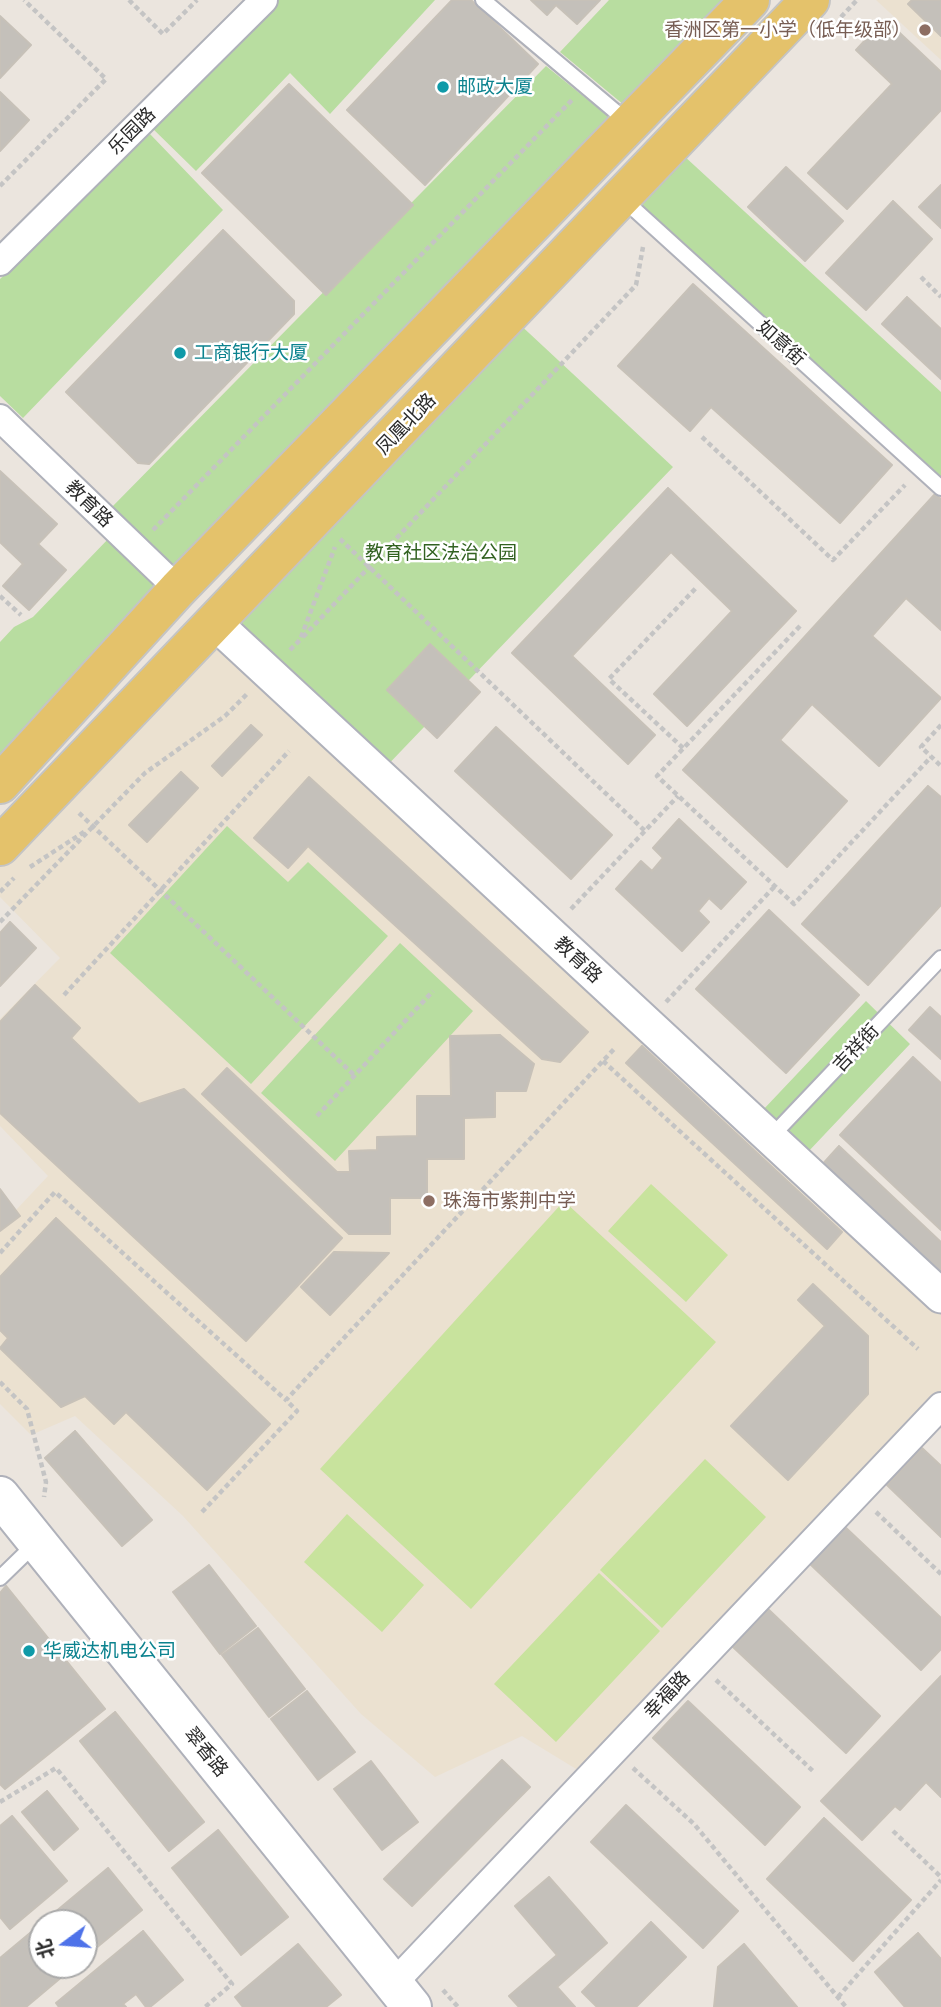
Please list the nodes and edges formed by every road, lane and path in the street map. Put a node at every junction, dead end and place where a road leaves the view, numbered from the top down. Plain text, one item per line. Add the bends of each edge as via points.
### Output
1 (24, 0) edge
2 (129, 0) edge
3 (197, 0) edge
4 (264, 0) edge
5 (483, 0) edge
6 (750, 0) edge
7 (857, 0) edge
8 (824, 10) edge
9 (585, 87) junction
10 (630, 124) junction
11 (0, 186) edge
12 (635, 210) junction
13 (0, 262) edge
14 (921, 277) dead end
15 (941, 296) edge
16 (0, 418) edge
17 (702, 437) dead end
18 (920, 469) junction
19 (941, 488) edge
20 (348, 528) dead end
21 (339, 538) junction
22 (135, 548) junction
23 (368, 566) junction
24 (178, 589) junction
25 (696, 589) dead end
26 (0, 596) edge
27 (21, 615) dead end
28 (215, 623) junction
29 (800, 626) dead end
30 (300, 640) junction
31 (268, 672) junction
32 (941, 725) edge
33 (683, 748) junction
34 (289, 751) dead end
35 (932, 757) junction
36 (941, 766) edge
37 (0, 784) edge
38 (53, 788) junction
39 (678, 796) junction
40 (93, 826) junction
41 (645, 831) junction
42 (14, 864) edge
43 (775, 886) junction
44 (161, 891) junction
45 (0, 892) edge
46 (0, 922) edge
47 (548, 932) junction
48 (941, 958) edge
49 (433, 991) dead end
50 (64, 995) dead end
51 (646, 1023) junction
52 (615, 1048) dead end
53 (603, 1061) junction
54 (354, 1075) junction
55 (317, 1115) dead end
56 (771, 1138) junction
57 (0, 1253) edge
58 (941, 1296) edge
59 (918, 1349) dead end
60 (0, 1382) edge
61 (286, 1401) junction
62 (941, 1406) edge
63 (857, 1494) junction
64 (0, 1496) edge
65 (202, 1512) dead end
66 (37, 1542) junction
67 (941, 1574) edge
68 (0, 1578) edge
69 (698, 1663) junction
70 (614, 1751) junction
71 (815, 1773) dead end
72 (0, 1802) edge
73 (893, 1830) dead end
74 (941, 1879) edge
75 (838, 1997) junction
76 (397, 1998) edge
77 (205, 2007) edge
78 (846, 2007) edge

1 - 11 path via 106,79
2 - 3 path via 163,34
4 - 13 street, 乐园路
5 - 9 lane
6 - 10 main road
7 - 8 path
8 - 12 main road, 凤凰北路
9 - 10 lane
9 - 22 path
10 - 24 main road
12 - 18 lane, 如意街
12 - 23 path via 636,285
12 - 28 main road, 凤凰北路
14 - 15 path
16 - 22 street, 教育路
17 - 18 path via 834,560
18 - 19 lane, 如意街
20 - 21 path
21 - 23 path
21 - 30 path
22 - 24 street, 教育路
23 - 30 path
23 - 41 path
24 - 37 main road
25 - 33 path via 609,679
26 - 27 path
28 - 31 street, 教育路
28 - 38 main road, 凤凰北路
29 - 33 path
30 - 31 path
31 - 40 path via 225,716 145,773
31 - 47 street, 教育路
32 - 35 path via 921,747
33 - 39 path via 657,776
34 - 44 path
35 - 36 path
35 - 43 path via 794,904
38 - 40 path
38 - 42 main road, 凤凰北路
39 - 41 path
39 - 43 path
40 - 42 path
40 - 44 path
40 - 46 path
41 - 47 path
42 - 45 path
43 - 51 path
44 - 50 path
44 - 54 path
47 - 51 street, 教育路
48 - 56 lane, 吉祥街
49 - 54 path
51 - 56 street, 教育路
52 - 53 path
53 - 59 path
53 - 61 path
54 - 55 path
56 - 58 street, 教育路
57 - 61 path via 55,1192
60 - 66 path via 27,1409 46,1482
61 - 65 path via 297,1411
62 - 63 street, 幸福路
63 - 67 path
63 - 69 street, 幸福路
64 - 66 main road, 翠香路
66 - 68 lane
66 - 76 main road, 翠香路
69 - 70 street, 幸福路
69 - 71 path
70 - 75 path via 694,1824
70 - 76 street, 幸福路
72 - 77 path via 56,1768 232,1984
73 - 74 path
74 - 75 path
75 - 78 path

